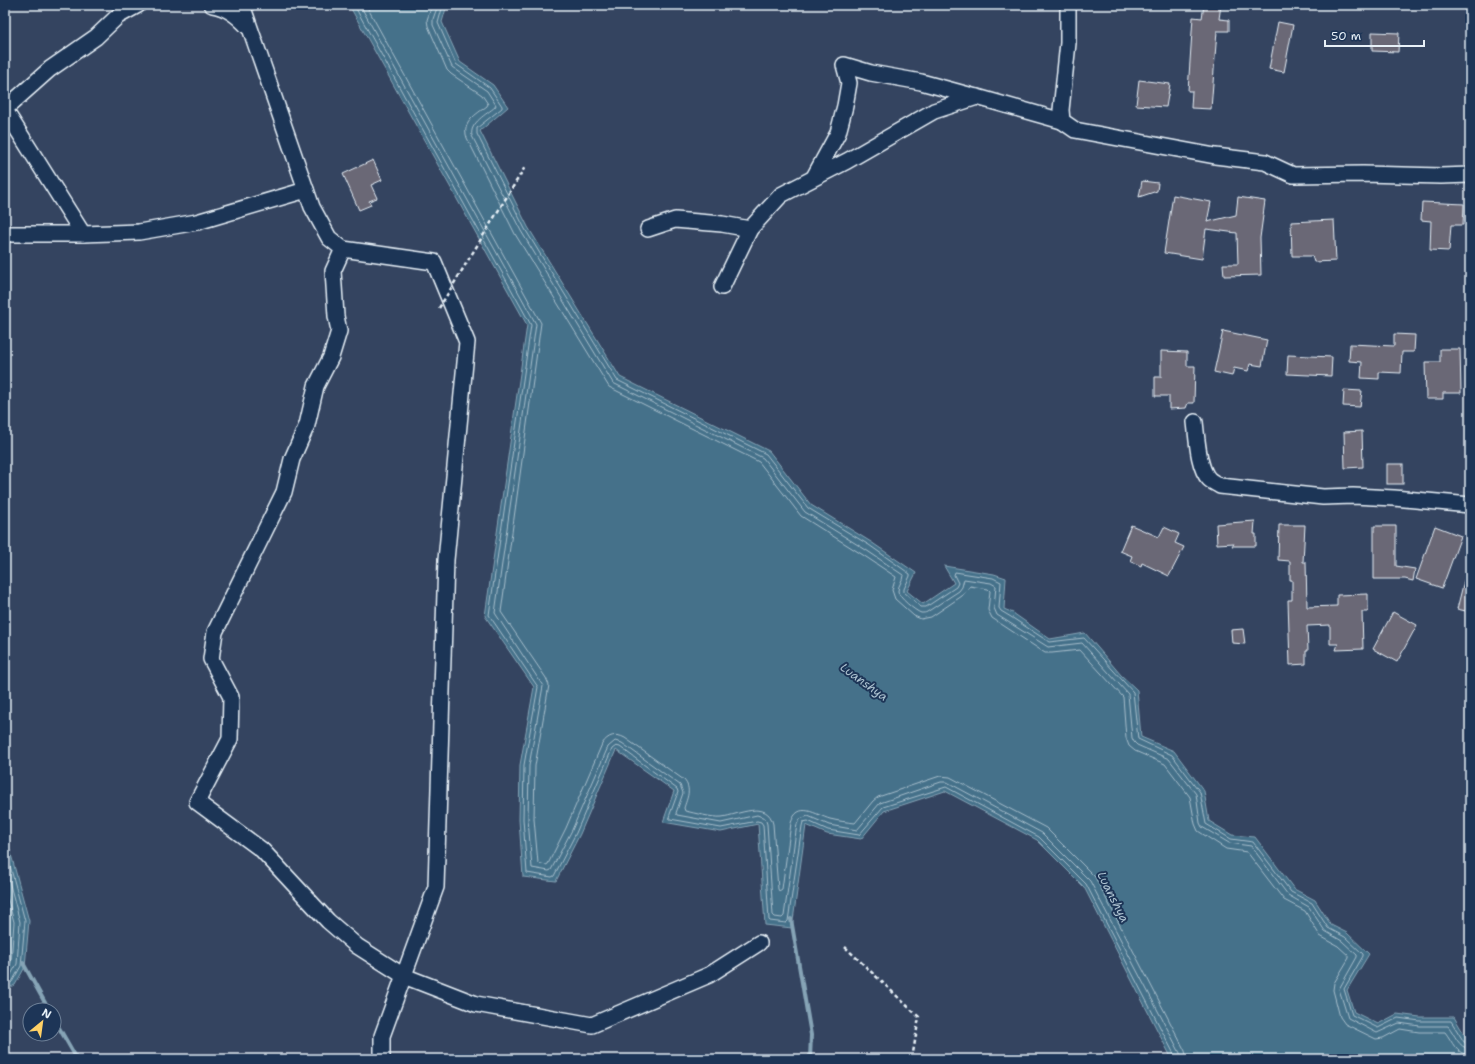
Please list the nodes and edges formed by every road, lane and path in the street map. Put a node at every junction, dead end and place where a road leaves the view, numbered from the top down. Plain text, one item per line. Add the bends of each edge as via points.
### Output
1 (138, 5) edge
2 (212, 5) edge
3 (242, 5) edge
4 (1068, 5) edge
5 (250, 29) junction
6 (977, 97) junction
7 (5, 110) edge
8 (1062, 121) junction
9 (525, 167) dead end
10 (1470, 175) edge
11 (814, 177) junction
12 (306, 190) junction
13 (648, 229) dead end
14 (750, 229) junction
15 (5, 234) edge
16 (82, 234) junction
17 (343, 249) junction
18 (722, 287) dead end
19 (439, 308) dead end
20 (1195, 422) dead end
21 (1470, 505) edge
22 (759, 943) dead end
23 (845, 947) dead end
24 (404, 976) junction
25 (382, 1059) edge
26 (912, 1059) edge

1 - 7 street via 118,16 96,37 50,69
2 - 5 street via 236,14
3 - 5 street
4 - 8 street
5 - 12 street
6 - 8 street
6 - 11 street via 934,111
6 - 11 street via 844,65 849,83 838,133
7 - 16 street
8 - 10 street via 1074,130 1216,156 1265,162 1293,175
9 - 19 path, bridge
11 - 14 street via 781,194
12 - 16 street via 197,222 139,232
12 - 17 street via 329,238
13 - 14 street via 675,220
14 - 18 street
15 - 16 street
17 - 24 street via 434,262 467,342 446,560 436,887
17 - 24 street via 333,271 339,331 331,356 316,386 307,425 292,459 284,492 215,632 211,659 231,697 230,739 197,802 262,850 328,921 357,946
20 - 21 street via 1204,472 1210,480 1220,486 1323,497 1394,498
22 - 24 street via 709,975 592,1025 476,1004
23 - 26 path via 919,1017
24 - 25 street via 382,1036

